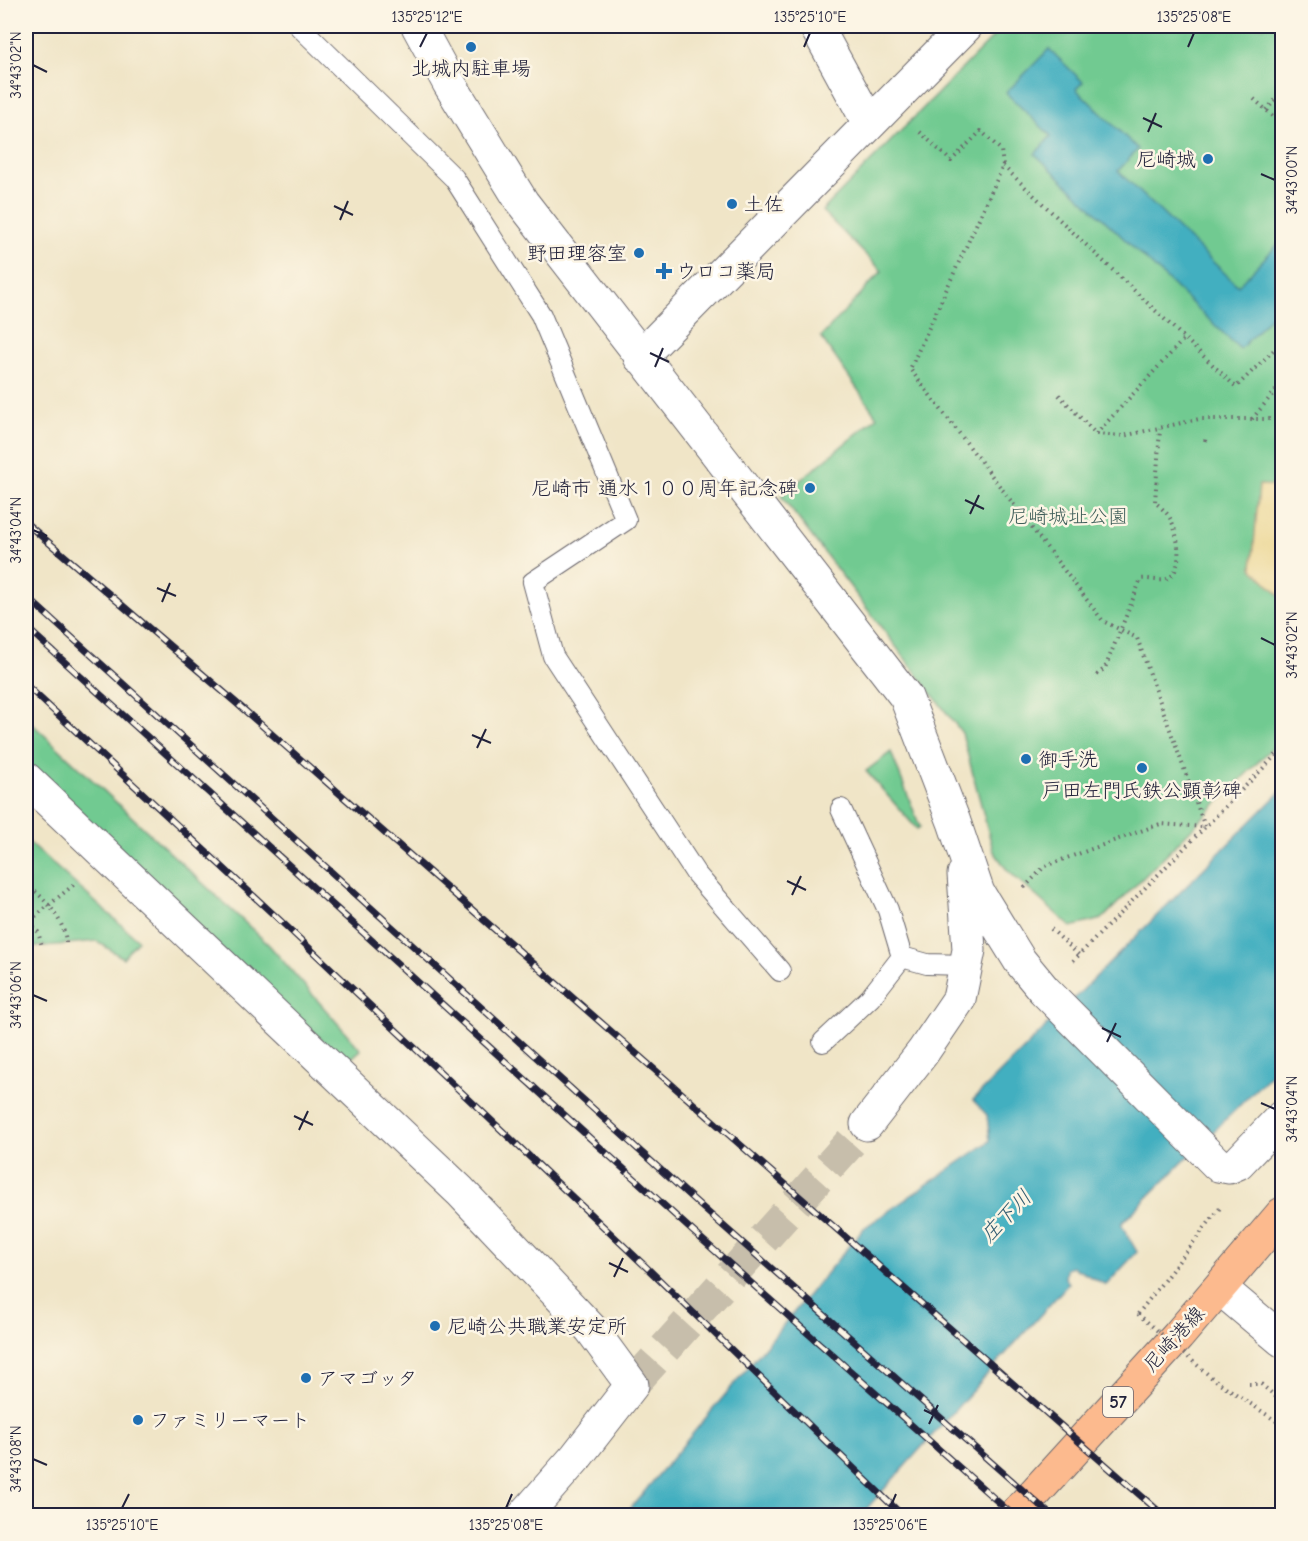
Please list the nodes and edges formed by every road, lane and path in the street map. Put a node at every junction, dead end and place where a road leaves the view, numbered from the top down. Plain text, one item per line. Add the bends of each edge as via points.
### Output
1 (299, 26) edge
2 (418, 26) edge
3 (816, 26) edge
4 (966, 26) edge
5 (1282, 93) edge
6 (1254, 99) dead end
7 (1266, 110) junction
8 (1275, 118) dead end
9 (869, 123) junction
10 (912, 140) dead end
11 (1003, 166) junction
12 (1184, 339) junction
13 (1282, 342) edge
14 (640, 357) junction
15 (1282, 383) edge
16 (1059, 395) dead end
17 (1282, 418) edge
18 (1252, 420) junction
19 (1160, 429) junction
20 (1096, 434) junction
21 (1206, 436) dead end
22 (1205, 441) dead end
23 (1120, 629) junction
24 (1097, 675) dead end
25 (1282, 749) edge
26 (26, 780) edge
27 (842, 809) dead end
28 (954, 822) junction
29 (1205, 827) junction
30 (108, 857) junction
31 (26, 884) edge
32 (1016, 896) dead end
33 (49, 906) junction
34 (27, 920) edge
35 (1047, 926) dead end
36 (66, 944) dead end
37 (42, 946) dead end
38 (1079, 955) junction
39 (902, 957) junction
40 (966, 965) junction
41 (1067, 966) dead end
42 (780, 970) dead end
43 (823, 1041) dead end
44 (1282, 1117) edge
45 (867, 1124) tunnel mouth
46 (1209, 1156) junction
47 (1282, 1214) edge
48 (1220, 1288) junction
49 (1282, 1340) edge
50 (1249, 1384) dead end
51 (1282, 1402) edge
52 (1282, 1425) edge
53 (524, 1515) edge
54 (1014, 1515) edge

1 - 42 lane via 454,178 541,315 626,520 533,582 553,656 696,874
2 - 14 street via 522,202
3 - 9 street
4 - 9 street
5 - 7 path
6 - 7 path
7 - 8 path
9 - 14 street
10 - 11 path via 920,132 951,161 981,131 1001,150
11 - 12 path
11 - 23 path via 910,369 1103,621
12 - 13 path via 1236,387
12 - 20 path
14 - 28 street via 906,697
15 - 18 path
16 - 20 path
17 - 18 path
18 - 19 path via 1199,419
19 - 20 path via 1123,436
19 - 23 path via 1155,502 1171,519 1179,547 1177,564 1165,580 1141,579
21 - 22 path
23 - 24 path via 1105,668
23 - 29 path via 1137,638
25 - 29 path
26 - 30 street
27 - 39 lane via 888,910
28 - 40 street via 965,880 969,950
28 - 46 street via 978,893 1020,961
29 - 32 path via 1160,824 1066,858 1045,866
29 - 38 path
30 - 33 path
30 - 53 street via 460,1191 591,1329 632,1385
31 - 33 path
33 - 34 path
33 - 36 path
34 - 37 path via 38,932
35 - 38 path
38 - 41 path
39 - 40 lane via 927,964
39 - 43 lane via 870,998
40 - 45 street via 959,999
44 - 46 street via 1238,1163 1229,1167
46 - 52 path, bridge via 1221,1207 1138,1314 1211,1377
47 - 48 main road, 尼崎港線 / 57
48 - 49 street
48 - 54 main road, 尼崎港線 / 57
50 - 51 path via 1261,1384

